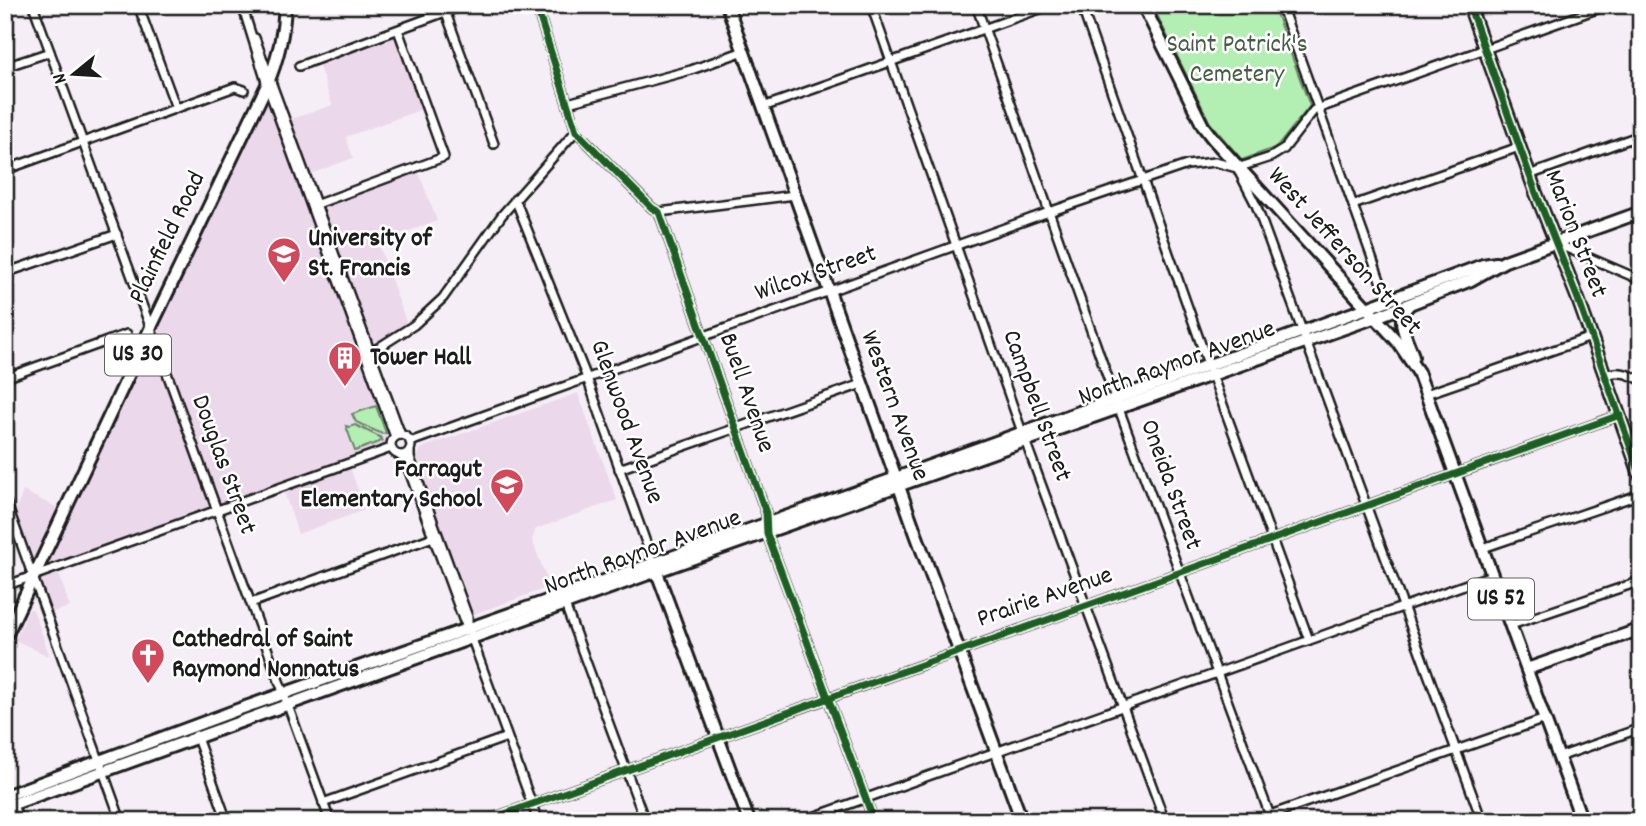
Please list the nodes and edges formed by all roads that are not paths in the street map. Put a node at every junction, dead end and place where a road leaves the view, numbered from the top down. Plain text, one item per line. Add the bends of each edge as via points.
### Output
1 (33, 5) edge
2 (138, 5) edge
3 (242, 5) edge
4 (285, 5) edge
5 (464, 5) edge
6 (536, 5) edge
7 (727, 5) edge
8 (871, 5) edge
9 (976, 5) edge
10 (1051, 5) edge
11 (1081, 5) edge
12 (1143, 5) edge
13 (1469, 5) edge
14 (1608, 5) edge
15 (1298, 6) edge
16 (1282, 8) edge
17 (445, 9) edge
18 (984, 29) junction
19 (398, 30) junction
20 (1485, 50) junction
21 (744, 51) junction
22 (50, 52) junction
23 (891, 62) junction
24 (299, 66) dead end
25 (5, 67) edge
26 (269, 82) junction
27 (244, 90) dead end
28 (568, 103) junction
29 (763, 107) junction
30 (176, 108) junction
31 (1318, 109) junction
32 (576, 131) junction
33 (1641, 135) edge
34 (83, 142) junction
35 (494, 144) dead end
36 (1519, 147) junction
37 (1237, 168) junction
38 (5, 170) edge
39 (1530, 175) junction
40 (1143, 181) junction
41 (795, 195) junction
42 (515, 199) junction
43 (314, 205) junction
44 (1353, 205) junction
45 (659, 212) junction
46 (1049, 212) junction
47 (1641, 212) edge
48 (117, 234) junction
49 (1555, 243) junction
50 (957, 246) junction
51 (1506, 261) junction
52 (5, 273) edge
53 (1641, 280) edge
54 (1381, 283) dead end
55 (829, 292) junction
56 (1412, 304) junction
57 (1367, 308) junction
58 (1376, 317) junction
59 (150, 327) junction
60 (127, 334) dead end
61 (704, 335) junction
62 (1304, 337) junction
63 (1591, 337) junction
64 (368, 354) junction
65 (1210, 370) junction
66 (1418, 372) junction
67 (1605, 374) junction
68 (5, 378) edge
69 (587, 378) junction
70 (1641, 380) edge
71 (862, 384) junction
72 (1426, 394) junction
73 (1117, 403) junction
74 (1620, 415) junction
75 (737, 429) junction
76 (398, 436) junction
77 (1024, 437) junction
78 (410, 445) junction
79 (391, 448) junction
80 (400, 455) junction
81 (619, 469) junction
82 (1456, 475) junction
83 (1641, 477) edge
84 (897, 482) junction
85 (1641, 494) edge
86 (5, 499) edge
87 (1366, 506) junction
88 (217, 510) junction
89 (766, 529) junction
90 (433, 537) junction
91 (1273, 539) junction
92 (1483, 548) junction
93 (654, 567) junction
94 (1180, 572) junction
95 (1493, 575) junction
96 (34, 576) junction
97 (1641, 581) edge
98 (5, 586) edge
99 (563, 600) junction
100 (251, 603) junction
101 (1086, 606) junction
102 (1403, 607) junction
103 (1511, 625) junction
104 (1641, 629) edge
105 (470, 633) junction
106 (5, 638) edge
107 (1309, 640) junction
108 (959, 651) junction
109 (1527, 669) junction
110 (1217, 673) junction
111 (828, 697) junction
112 (285, 699) junction
113 (1123, 706) junction
114 (1545, 719) junction
115 (1641, 728) edge
116 (195, 732) junction
117 (718, 736) junction
118 (507, 737) junction
119 (1456, 749) junction
120 (996, 752) junction
121 (1559, 757) junction
122 (102, 766) junction
123 (626, 770) junction
124 (866, 798) junction
125 (8, 800) edge
126 (323, 803) junction
127 (532, 804) junction
128 (1271, 818) edge
129 (19, 821) edge
130 (121, 821) edge
131 (227, 821) edge
132 (330, 821) edge
133 (485, 821) edge
134 (538, 821) edge
135 (645, 821) edge
136 (749, 821) edge
137 (802, 821) edge
138 (874, 821) edge
139 (1022, 821) edge
140 (1165, 821) edge
141 (1482, 821) edge
142 (1582, 821) edge

1 - 22 street, Douglas Street
2 - 30 street
3 - 26 street
4 - 26 main road, Plainfield Road / US 30 via 284,31
5 - 17 street
6 - 28 street, Buell Avenue
7 - 21 main road, Western Avenue
8 - 23 street, Campbell Street
9 - 18 street, Oneida Street
10 - 18 street
11 - 40 street
12 - 37 main road, West Jefferson Street via 1203,126
13 - 20 main road, Marion Street
14 - 20 street
15 - 16 street
16 - 31 street
17 - 19 street
17 - 35 street
18 - 23 street
18 - 46 street, Oneida Street
19 - 24 street
19 - 43 street via 444,157
20 - 31 street
20 - 36 main road, Marion Street
21 - 28 street
21 - 29 main road, Western Avenue
22 - 25 street
22 - 34 street, Douglas Street
23 - 29 street
23 - 50 street, Campbell Street
26 - 43 street
26 - 59 main road, Plainfield Road / US 30
27 - 30 street via 235,87
28 - 32 street, Buell Avenue
29 - 41 main road, Western Avenue
30 - 34 street
31 - 37 street via 1309,114 1284,149
31 - 44 street
32 - 42 street
32 - 45 street, Buell Avenue
33 - 39 street
34 - 38 street
34 - 48 street, Douglas Street
36 - 39 main road, Marion Street
36 - 44 street
37 - 40 street, Wilcox Street via 1201,162
37 - 57 main road, West Jefferson Street
37 - 62 street via 1256,205
39 - 49 main road, Marion Street
40 - 46 street, Wilcox Street
40 - 65 street
41 - 45 street
41 - 55 main road, Western Avenue
42 - 64 street via 443,298 414,325
42 - 69 street, Glenwood Avenue
43 - 64 street
44 - 54 street
45 - 61 street, Buell Avenue
46 - 50 street, Wilcox Street
46 - 73 street, Oneida Street
47 - 49 main road
48 - 52 street
48 - 59 street, Douglas Street
49 - 51 main road
49 - 53 street
49 - 63 main road, Marion Street
50 - 55 street, Wilcox Street
50 - 77 street, Campbell Street
51 - 56 main road, North Raynor Avenue
51 - 57 main road, North Raynor Avenue via 1483,265
55 - 61 street, Wilcox Street
55 - 71 main road, Western Avenue
56 - 58 main road, North Raynor Avenue
56 - 66 main road, US 52 via 1401,318
57 - 58 main road, West Jefferson Street / US 52
57 - 62 main road, North Raynor Avenue
58 - 62 main road, North Raynor Avenue
58 - 66 main road, West Jefferson Street / US 52
59 - 88 street, Douglas Street
59 - 96 main road, Plainfield Road / US 30
60 - 68 street
61 - 69 street, Wilcox Street
61 - 75 street, Buell Avenue
62 - 65 main road, North Raynor Avenue
62 - 87 street
63 - 67 main road, Marion Street
63 - 72 street
64 - 76 street
65 - 73 main road, North Raynor Avenue
65 - 91 street
66 - 72 main road, West Jefferson Street / US 52
67 - 70 street via 1625,373
67 - 74 main road, Marion Street
69 - 78 street, Wilcox Street
69 - 81 street, Glenwood Avenue
71 - 75 street
71 - 84 main road, Western Avenue
72 - 82 main road, West Jefferson Street / US 52
73 - 77 main road, North Raynor Avenue
73 - 94 street, Oneida Street
74 - 82 street, Prairie Avenue
74 - 83 main road, Marion Street
75 - 81 street
75 - 89 street, Buell Avenue via 766,513
76 - 78 street
76 - 79 street
77 - 84 main road, North Raynor Avenue
77 - 101 street, Campbell Street
78 - 80 street
78 - 105 street via 410,458
79 - 80 street
79 - 88 street
80 - 90 street
81 - 93 street, Glenwood Avenue
82 - 87 street, Prairie Avenue
82 - 92 main road, West Jefferson Street / US 52
84 - 89 main road, North Raynor Avenue
84 - 108 main road, Western Avenue
85 - 92 street
86 - 96 street
87 - 91 street, Prairie Avenue
87 - 102 street
88 - 96 street
88 - 100 street, Douglas Street
89 - 93 main road, North Raynor Avenue
89 - 111 street, Buell Avenue
90 - 100 street
90 - 105 street
91 - 94 street, Prairie Avenue
91 - 107 street
92 - 95 main road, West Jefferson Street / US 52
93 - 99 main road, North Raynor Avenue
93 - 117 main road, Glenwood Avenue
94 - 101 street, Prairie Avenue
94 - 110 street, Oneida Street
95 - 102 street
95 - 103 main road, West Jefferson Street / US 52
96 - 98 street
96 - 106 main road, Plainfield Road / US 30
96 - 122 street
97 - 103 street
99 - 105 main road, North Raynor Avenue
99 - 123 street
100 - 112 street, Douglas Street
101 - 108 street, Prairie Avenue
101 - 113 street, Campbell Street
102 - 107 street
102 - 119 street
103 - 109 main road, West Jefferson Street / US 52
104 - 109 main road
105 - 112 main road, North Raynor Avenue
105 - 118 street
107 - 110 street
108 - 111 street, Prairie Avenue
108 - 120 main road, Western Avenue
109 - 114 main road, West Jefferson Street / US 52
110 - 113 street
110 - 128 street, Oneida Street
111 - 117 street, Prairie Avenue
111 - 124 street, Buell Avenue
112 - 116 main road, North Raynor Avenue
112 - 126 street, Douglas Street
113 - 120 street
113 - 140 street, Campbell Street
114 - 119 street
114 - 121 main road, West Jefferson Street / US 52
115 - 121 street
116 - 122 main road, North Raynor Avenue
116 - 131 street
117 - 123 street, Prairie Avenue
117 - 136 main road, Glenwood Avenue
118 - 126 street
118 - 127 street
119 - 128 street
119 - 141 street
120 - 124 street
120 - 139 main road, Western Avenue
121 - 142 main road, West Jefferson Street / US 52
122 - 125 main road, North Raynor Avenue
122 - 130 street
123 - 127 street, Prairie Avenue
123 - 135 street
124 - 137 street
124 - 138 street, Buell Avenue
125 - 129 street
126 - 132 street, Douglas Street
127 - 133 street, Prairie Avenue
127 - 134 street

